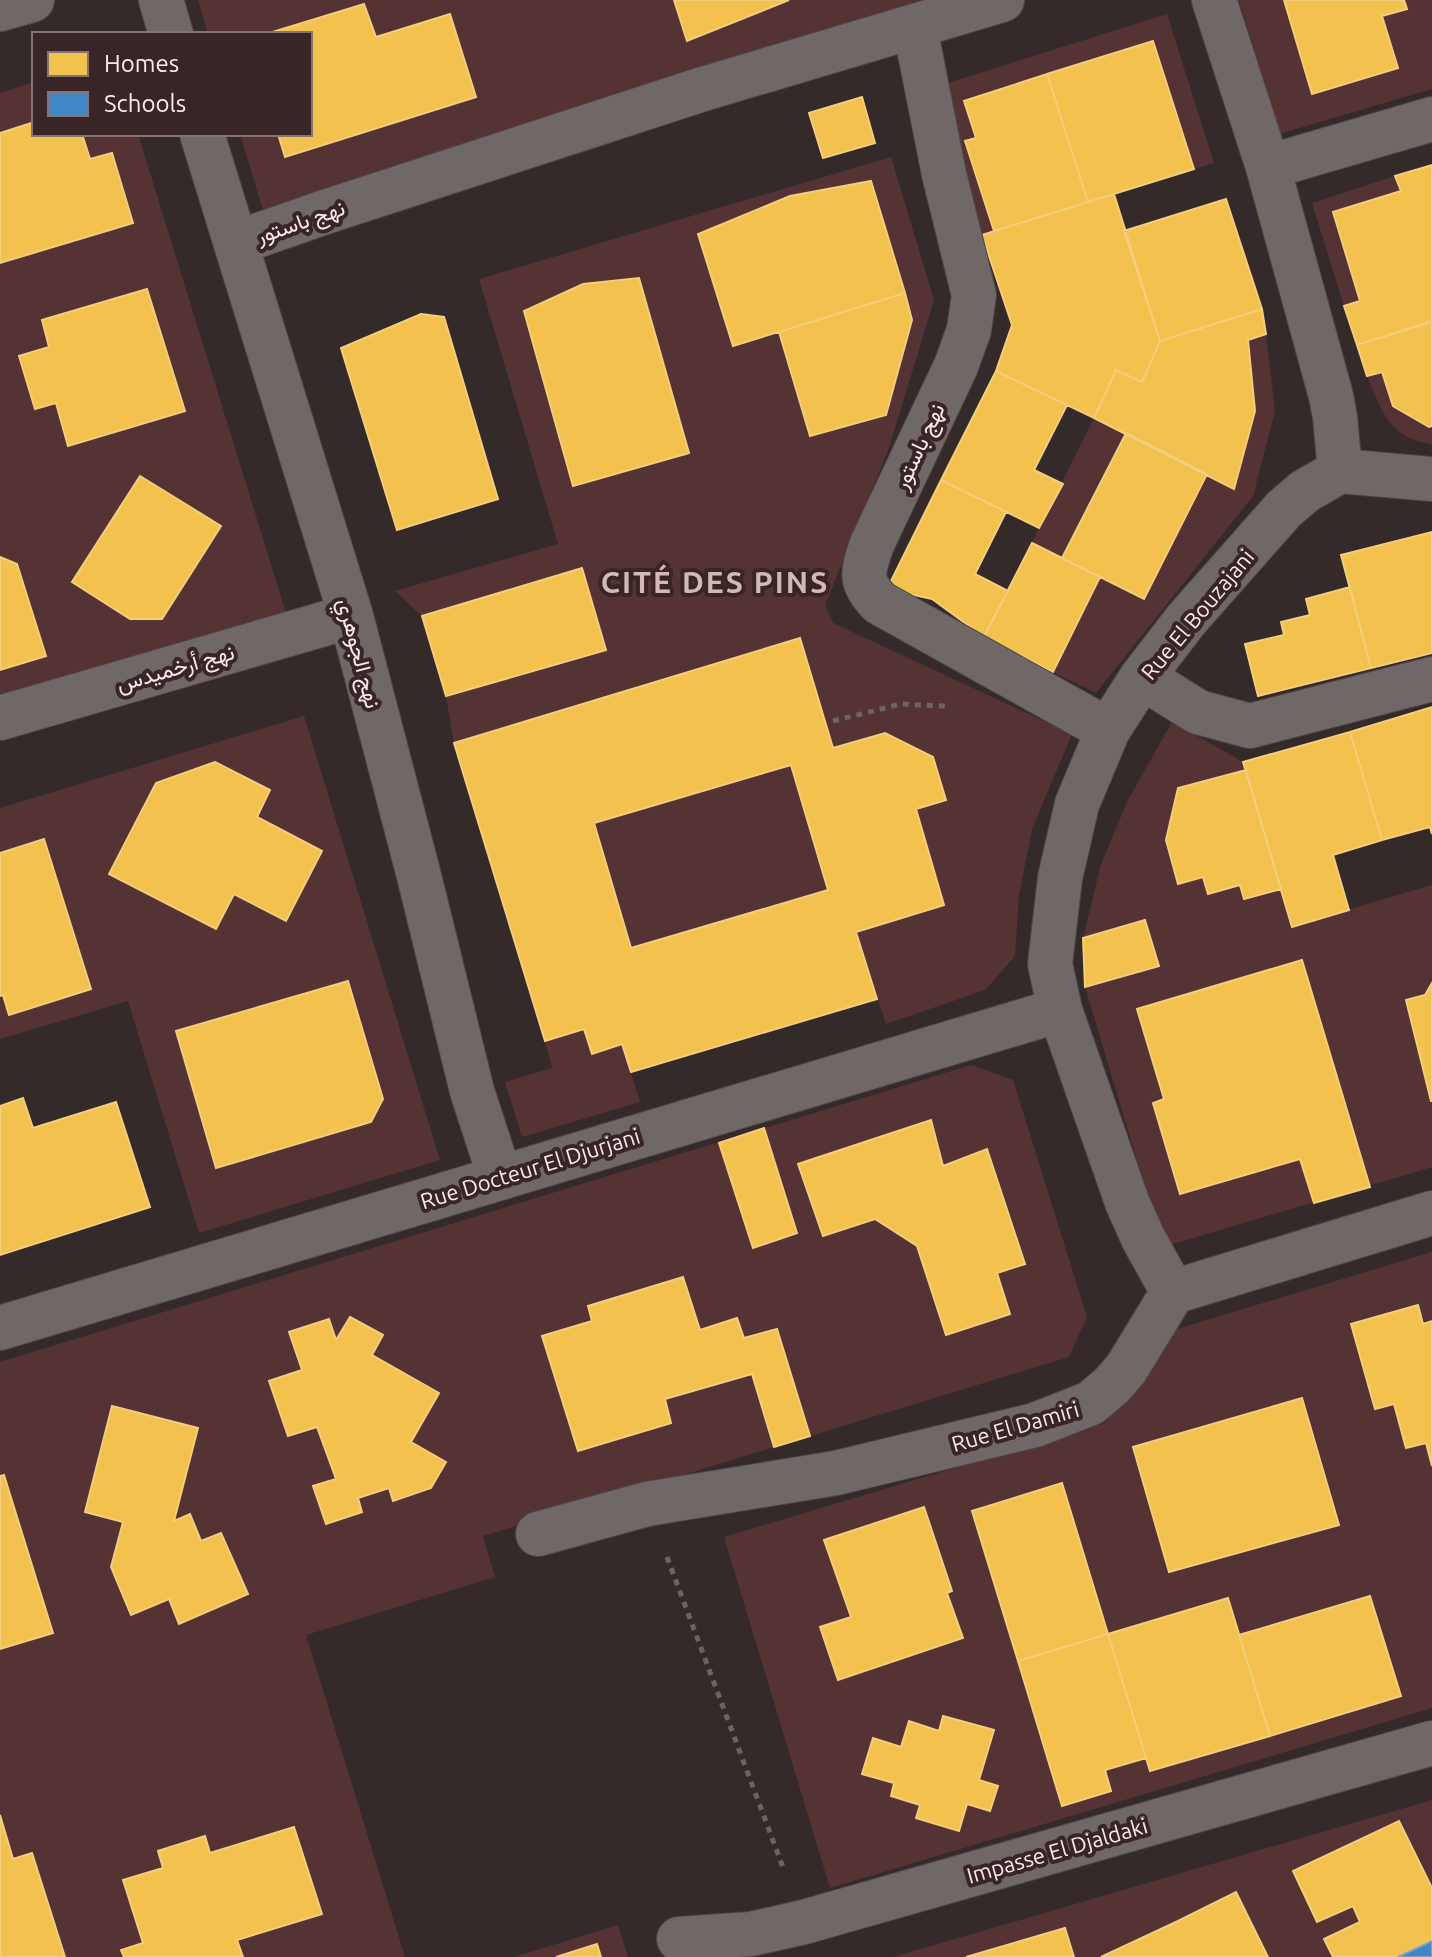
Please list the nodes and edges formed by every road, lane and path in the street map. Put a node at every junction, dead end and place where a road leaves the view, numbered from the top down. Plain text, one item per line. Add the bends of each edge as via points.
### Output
1 (32, 0) edge
2 (161, 0) edge
3 (1002, 0) edge
4 (1214, 0) edge
5 (0, 9) edge
6 (915, 28) junction
7 (170, 32) edge
8 (1432, 119) edge
9 (203, 136) edge
10 (1268, 167) junction
11 (236, 243) junction
12 (1340, 471) junction
13 (1432, 479) edge
14 (351, 616) junction
15 (1142, 677) junction
16 (1432, 679) edge
17 (960, 707) dead end
18 (0, 718) edge
19 (833, 721) dead end
20 (1108, 730) junction
21 (1060, 1010) junction
22 (500, 1177) junction
23 (1432, 1213) edge
24 (1173, 1292) junction
25 (0, 1328) edge
26 (647, 1504) junction
27 (538, 1534) dead end
28 (1432, 1743) edge
29 (804, 1922) junction
30 (679, 1939) dead end

1 - 5 street
2 - 7 street
3 - 6 street, نهج باستور
4 - 10 street
6 - 11 street, نهج باستور via 703,89
6 - 20 street, نهج باستور via 974,295 956,366 872,544 863,572 868,591 880,603
8 - 10 street
9 - 11 street, نهج الجوهري
10 - 12 street via 1331,396
11 - 14 street, نهج الجوهري
12 - 13 street
12 - 15 street, Rue El Bouzajani via 1284,509
14 - 18 street, نهج أرخميدس
14 - 22 street, نهج الجوهري via 472,1091
15 - 16 street via 1198,712 1250,726
15 - 20 street, Rue El Bouzajani
17 - 19 path via 901,704
20 - 21 street, Rue El Bouzajani via 1077,804 1060,878 1050,964
21 - 22 street, Rue Docteur El Djurjani
21 - 24 street, Rue El Bouzajani via 1127,1202
22 - 25 street, Rue Docteur El Djurjani
23 - 24 street
24 - 26 street, Rue El Damiri via 1126,1369 1091,1403 1035,1425 836,1473
26 - 27 street, Rue El Damiri
26 - 29 path
28 - 29 street, Impasse El Djaldaki
29 - 30 street, Impasse El Djaldaki via 751,1934

